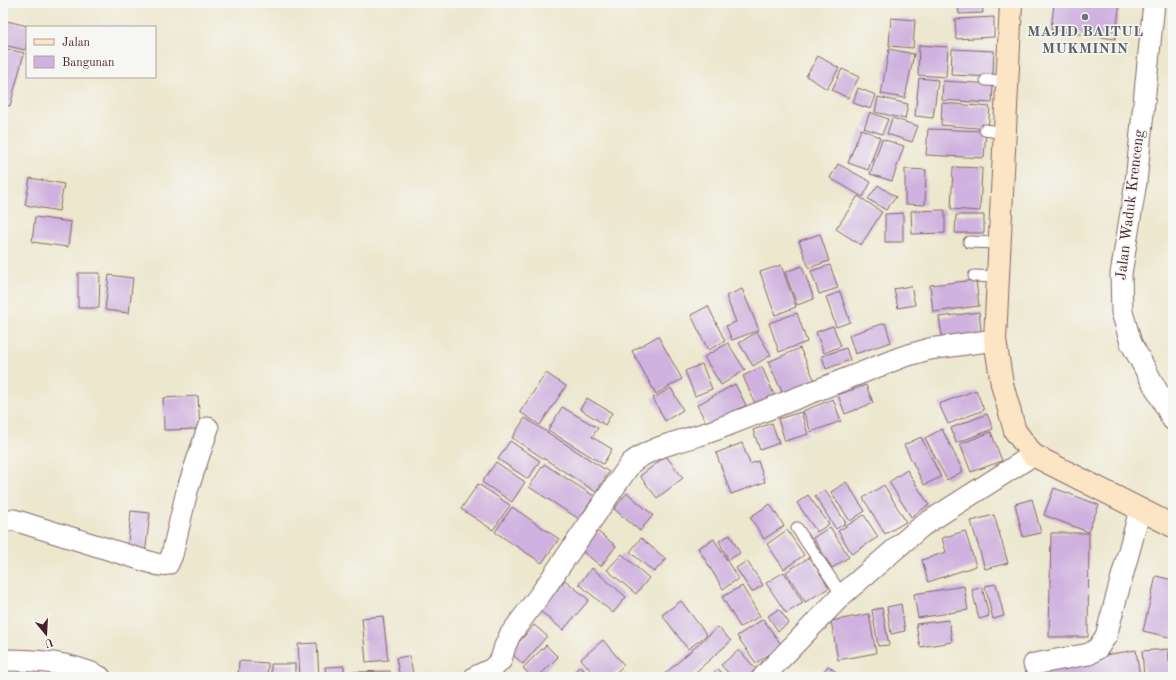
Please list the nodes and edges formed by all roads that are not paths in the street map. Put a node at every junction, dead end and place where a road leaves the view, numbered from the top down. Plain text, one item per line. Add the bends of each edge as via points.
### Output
1 (1011, 3) edge
2 (1154, 3) edge
3 (969, 242) dead end
4 (999, 243) junction
5 (974, 276) dead end
6 (998, 277) junction
7 (995, 340) junction
8 (1173, 420) edge
9 (208, 428) dead end
10 (1033, 455) junction
11 (1140, 510) junction
12 (3, 521) edge
13 (1173, 526) edge
14 (797, 528) dead end
15 (842, 595) junction
16 (3, 660) edge
17 (1034, 664) dead end
18 (100, 677) edge
19 (475, 677) edge
20 (763, 677) edge

1 - 4 street via 997,81 995,132
2 - 8 street, Jalan Waduk Krenceng via 1136,182 1120,274 1122,312 1132,343
3 - 4 lane
4 - 6 street
5 - 6 lane
6 - 7 street
7 - 10 street via 1002,384 1015,431
7 - 19 street via 929,349 909,355 640,456 631,464 510,635 501,660 492,669
9 - 12 street via 187,491 168,564 159,566 14,520
10 - 11 street
10 - 15 street via 922,526
11 - 13 street
11 - 17 street via 1106,636 1098,648 1089,654
14 - 15 lane
15 - 20 street
16 - 18 street via 64,665 83,669

